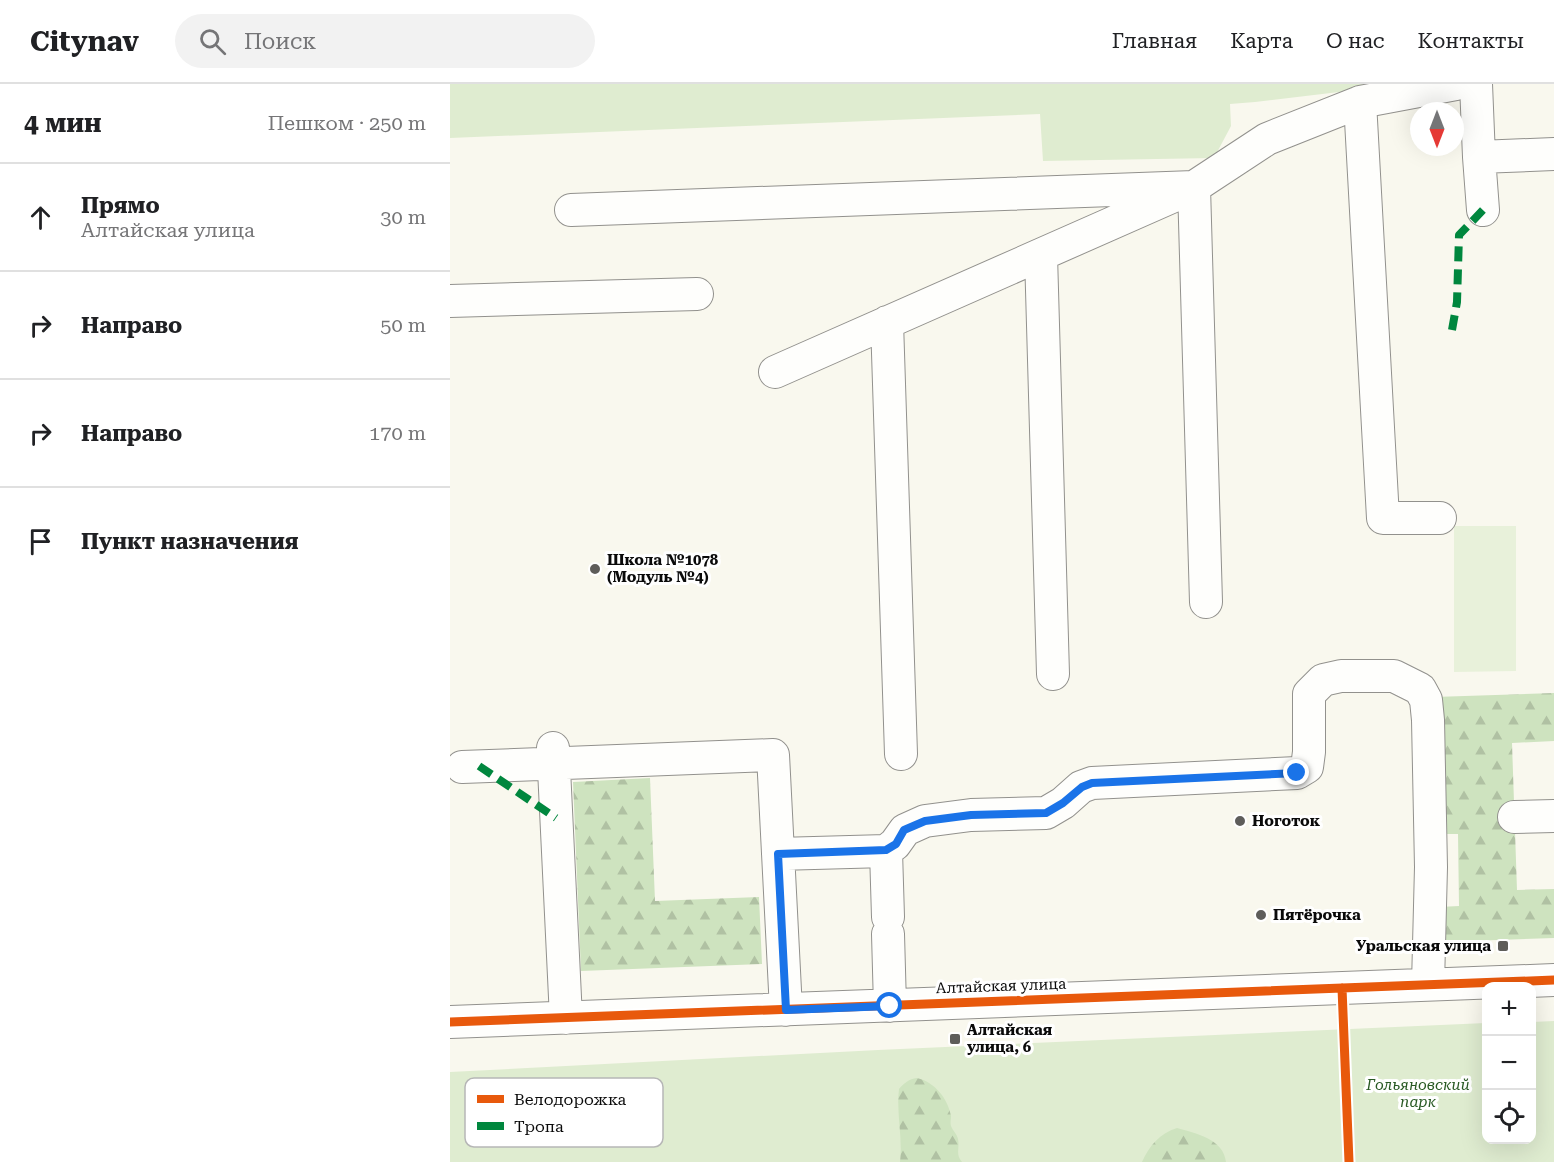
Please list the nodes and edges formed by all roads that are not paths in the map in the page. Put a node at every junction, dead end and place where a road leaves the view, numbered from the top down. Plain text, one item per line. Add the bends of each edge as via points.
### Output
1 (1456, 84) edge
2 (1476, 84) edge
3 (1360, 102) junction
4 (1554, 154) edge
5 (1479, 157) junction
6 (1194, 187) junction
7 (571, 210) dead end
8 (1483, 210) dead end
9 (1041, 255) junction
10 (697, 294) dead end
11 (450, 301) edge
12 (887, 322) junction
13 (775, 372) dead end
14 (1440, 518) dead end
15 (1206, 602) dead end
16 (1053, 674) dead end
17 (901, 754) dead end
18 (553, 756) junction
19 (462, 767) dead end
20 (1554, 816) edge
21 (1514, 817) dead end
22 (886, 850) junction
23 (778, 854) junction
24 (1554, 980) edge
25 (1428, 984) junction
26 (890, 1006) junction
27 (786, 1010) junction
28 (566, 1018) junction
29 (450, 1022) edge

1 - 3 street
2 - 5 street
3 - 6 street via 1267,139
3 - 14 street via 1383,518
4 - 5 street
5 - 8 street
6 - 7 street
6 - 9 street
6 - 15 street
9 - 12 street
9 - 16 street
10 - 11 street
12 - 13 street
12 - 17 street
18 - 19 street
18 - 23 street via 773,755
18 - 28 street
20 - 21 street
22 - 23 street
22 - 25 street via 896,844 904,830 925,821 1046,813 1092,783 1297,773 1307,767 1309,694 1319,682 1341,676 1394,676 1420,689 1426,700 1431,867
22 - 26 street
23 - 27 street
24 - 25 street, Алтайская улица
25 - 26 street, Алтайская улица
26 - 27 street, Алтайская улица
27 - 28 street, Алтайская улица
28 - 29 street, Алтайская улица

